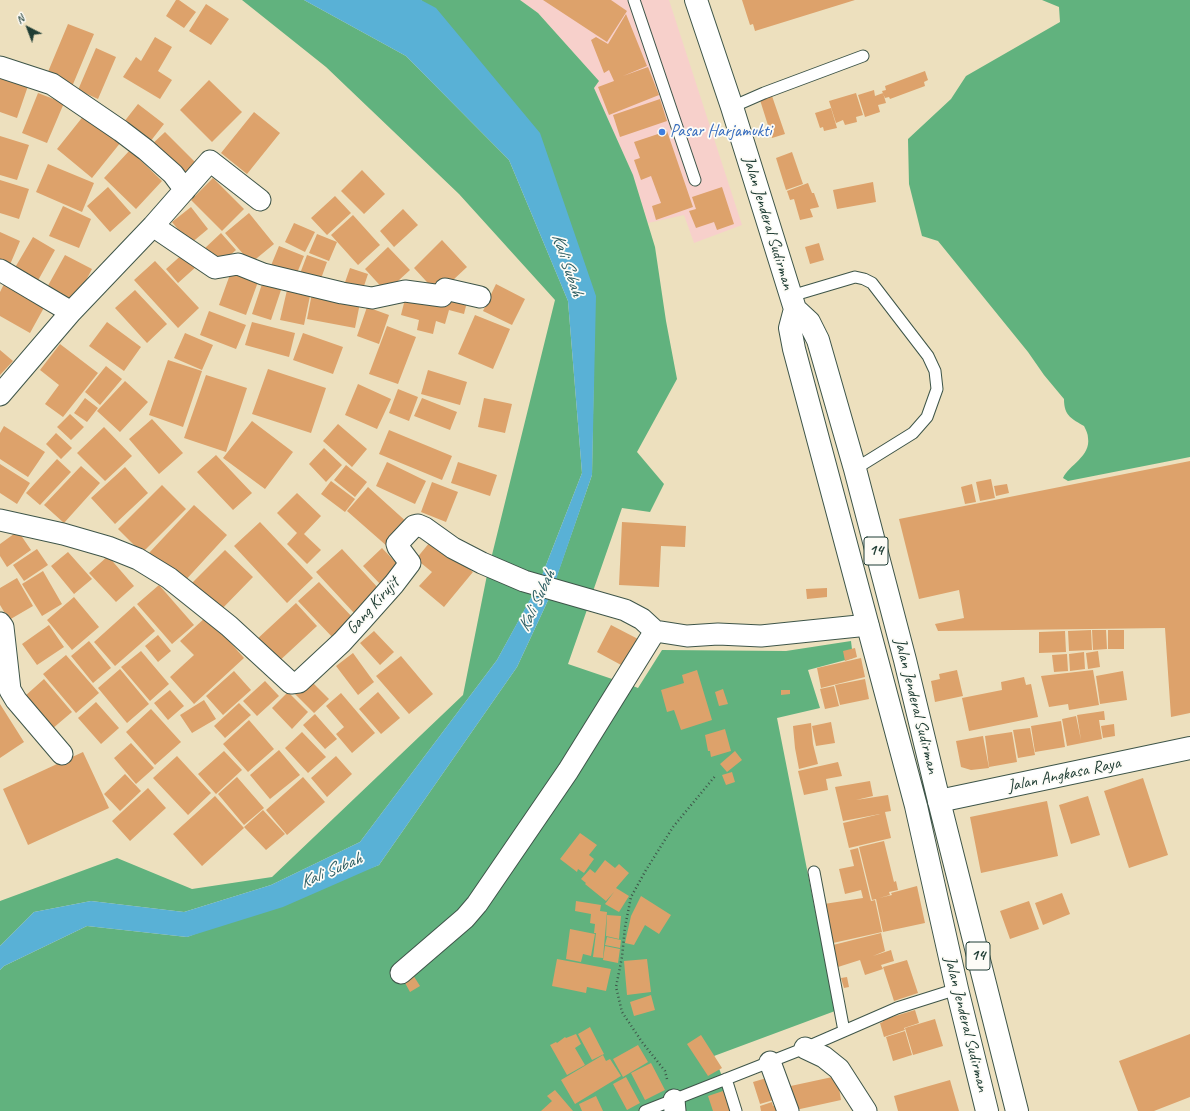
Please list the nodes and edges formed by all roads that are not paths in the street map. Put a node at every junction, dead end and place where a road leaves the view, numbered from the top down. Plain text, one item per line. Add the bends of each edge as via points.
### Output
1 (634, 0) edge
2 (696, 0) edge
3 (863, 56) dead end
4 (0, 67) edge
5 (732, 107) junction
6 (695, 180) dead end
7 (185, 190) junction
8 (260, 200) dead end
9 (153, 226) junction
10 (0, 270) edge
11 (480, 297) dead end
12 (793, 302) junction
13 (71, 312) junction
14 (0, 394) edge
15 (855, 469) junction
16 (0, 520) edge
17 (0, 623) edge
18 (868, 625) junction
19 (655, 631) junction
20 (1190, 748) edge
21 (62, 754) dead end
22 (939, 801) junction
23 (916, 806) junction
24 (814, 872) dead end
25 (401, 972) dead end
26 (957, 989) junction
27 (844, 1031) junction
28 (805, 1048) junction
29 (770, 1062) junction
30 (726, 1079) junction
31 (675, 1105) edge
32 (645, 1111) edge
33 (736, 1111) edge
34 (788, 1111) edge
35 (866, 1111) edge
36 (988, 1111) edge
37 (1017, 1111) edge

1 - 6 lane
2 - 5 main road, Jalan Jenderal Sudirman / 14
3 - 5 lane
4 - 7 street via 52,84 146,150 173,174
5 - 12 main road, Jalan Jenderal Sudirman / 14
7 - 8 street via 210,161
7 - 9 street
9 - 11 street via 215,268 238,264 263,274 372,298 405,292 442,296 445,289
9 - 13 street
10 - 13 street
12 - 15 main road, Jalan Jenderal Sudirman / 14 via 809,322 818,340
12 - 15 lane via 855,278 868,281 928,356 935,371 937,389 927,417 913,433
12 - 18 main road, Jalan Jenderal Sudirman / 14 via 790,328 793,342
13 - 14 street
15 - 22 main road, Jalan Jenderal Sudirman / 14
16 - 19 street, Gang Kirujit via 63,534 138,559 169,578 229,626 291,683 299,682 342,642 394,584 410,563 397,544 418,525 453,548 524,582 625,610 642,619
17 - 21 street via 3,627 10,690
18 - 19 street via 761,636 688,636
18 - 23 main road, Jalan Jenderal Sudirman / 14
19 - 25 street via 568,771 477,904 465,918
20 - 22 main road, Jalan Angkasa Raya
22 - 23 main road, Jalan Angkasa Raya
22 - 37 main road, Jalan Jenderal Sudirman / 14
23 - 26 main road, Jalan Jenderal Sudirman / 14
24 - 27 lane
26 - 27 lane via 897,1008
26 - 36 main road, Jalan Jenderal Sudirman / 14
27 - 28 lane
28 - 29 lane
28 - 35 street via 824,1057 839,1069
29 - 30 lane
29 - 34 street
30 - 31 lane
30 - 33 lane
31 - 32 lane

